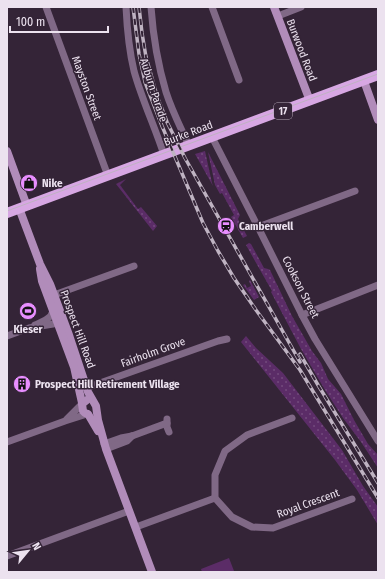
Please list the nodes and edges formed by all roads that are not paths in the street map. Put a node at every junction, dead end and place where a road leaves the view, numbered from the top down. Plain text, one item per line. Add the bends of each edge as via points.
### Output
1 (46, 7) edge
2 (126, 7) edge
3 (151, 7) edge
4 (212, 7) edge
5 (274, 7) edge
6 (301, 7) edge
7 (278, 16) junction
8 (378, 75) edge
9 (239, 80) dead end
10 (364, 80) junction
11 (310, 101) junction
12 (378, 120) edge
13 (212, 137) junction
14 (188, 146) junction
15 (7, 151) edge
16 (166, 155) junction
17 (108, 176) junction
18 (355, 191) dead end
19 (23, 207) junction
20 (7, 213) edge
21 (258, 227) junction
22 (134, 266) dead end
23 (378, 285) edge
24 (51, 297) junction
25 (56, 309) junction
26 (302, 314) junction
27 (57, 322) junction
28 (47, 326) junction
29 (29, 328) junction
30 (61, 333) junction
31 (7, 336) edge
32 (227, 339) dead end
33 (68, 342) junction
34 (83, 390) junction
35 (82, 404) junction
36 (95, 405) junction
37 (88, 414) junction
38 (292, 418) dead end
39 (65, 421) junction
40 (169, 432) dead end
41 (378, 441) edge
42 (7, 442) edge
43 (105, 447) junction
44 (215, 498) junction
45 (352, 499) dead end
46 (129, 511) junction
47 (136, 527) junction
48 (7, 556) edge
49 (152, 572) edge

1 - 17 street, Mayston Street
2 - 16 street, Auburn Parade via 134,70
3 - 14 street via 157,55 166,92
4 - 9 street
5 - 7 main road, Burwood Road
6 - 7 street
7 - 11 main road, Burwood Road
8 - 10 main road, Burke Road / 17
10 - 11 main road, Burke Road / 17
10 - 12 main road
11 - 13 main road, Burke Road / 17
13 - 14 main road, Burke Road / 17
13 - 21 street, Cookson Street
14 - 16 main road, Burke Road / 17
15 - 19 main road, Prospect Hill Road
16 - 17 main road, Burke Road / 17
17 - 19 main road, Burke Road / 17
18 - 21 street
19 - 20 main road, Burke Road / 17
19 - 24 main road, Prospect Hill Road via 40,264 50,284
21 - 26 street, Cookson Street
22 - 24 street
23 - 26 street
24 - 25 main road, Prospect Hill Road
25 - 27 main road via 59,318
25 - 29 street via 49,317
25 - 33 main road, Prospect Hill Road
26 - 41 street, Cookson Street
27 - 28 street
27 - 30 main road, Prospect Hill Road
28 - 29 street
28 - 30 street via 56,328
29 - 31 street
30 - 33 main road, Prospect Hill Road
32 - 34 street, Fairholm Grove via 218,340
33 - 34 main road, Prospect Hill Road
34 - 35 main road, Prospect Hill Road
34 - 36 main road, Prospect Hill Road via 89,394
35 - 36 main road via 87,400
35 - 37 main road via 83,411
35 - 39 street
36 - 37 main road via 92,413
36 - 43 main road, Prospect Hill Road
37 - 39 street
37 - 43 main road, Prospect Hill Road
38 - 44 street via 247,435 224,451 215,475
39 - 42 street
40 - 43 street via 167,421 121,438
43 - 46 main road, Prospect Hill Road
44 - 45 street, Royal Crescent via 232,517 252,527 273,528
44 - 47 street
46 - 47 main road, Prospect Hill Road
46 - 48 street
47 - 49 main road, Prospect Hill Road

